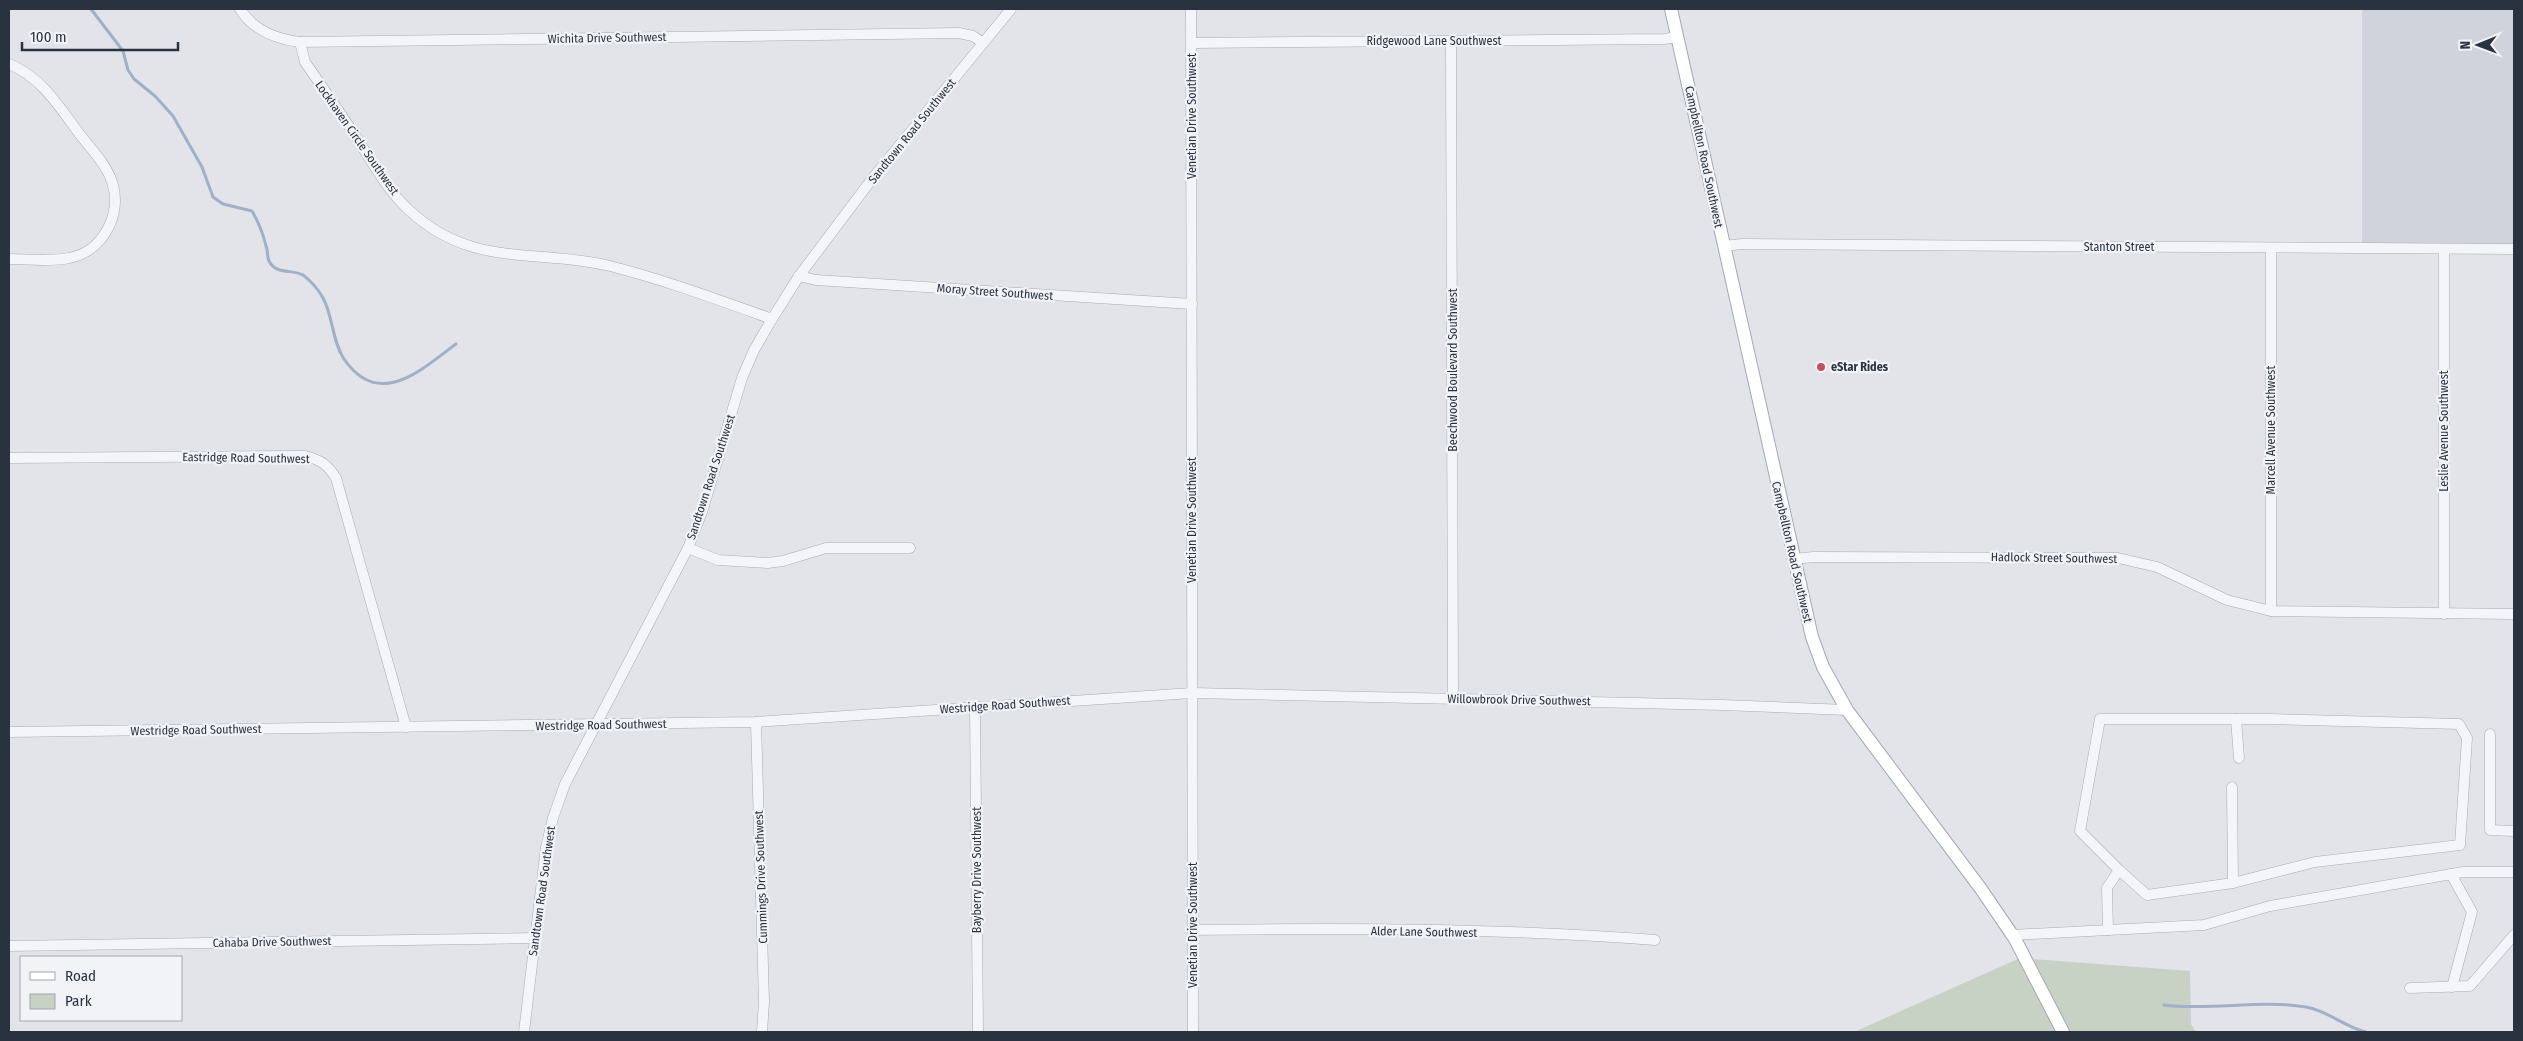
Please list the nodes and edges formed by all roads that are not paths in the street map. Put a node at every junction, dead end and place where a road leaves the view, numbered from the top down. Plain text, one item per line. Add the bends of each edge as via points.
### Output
1 (240, 9) edge
2 (1011, 9) edge
3 (1191, 9) edge
4 (1670, 9) edge
5 (1677, 37) junction
6 (1451, 41) junction
7 (300, 42) junction
8 (983, 43) junction
9 (1192, 43) junction
10 (9, 64) edge
11 (1724, 246) junction
12 (2271, 248) junction
13 (2444, 249) junction
14 (2514, 249) edge
15 (9, 259) edge
16 (799, 276) junction
17 (1192, 304) junction
18 (772, 319) junction
19 (9, 458) edge
20 (688, 548) junction
21 (910, 548) dead end
22 (1793, 559) junction
23 (2270, 611) junction
24 (2444, 614) junction
25 (2514, 614) edge
26 (1192, 693) junction
27 (1453, 699) junction
28 (975, 707) junction
29 (1847, 710) junction
30 (2236, 719) junction
31 (756, 722) junction
32 (596, 725) junction
33 (406, 727) junction
34 (9, 732) edge
35 (2490, 734) dead end
36 (2239, 758) dead end
37 (2232, 787) dead end
38 (2514, 831) edge
39 (2119, 870) junction
40 (2514, 872) edge
41 (2451, 874) junction
42 (2233, 883) junction
43 (1193, 930) junction
44 (2108, 930) junction
45 (2514, 934) edge
46 (2012, 935) junction
47 (536, 938) junction
48 (1655, 940) dead end
49 (9, 946) edge
50 (2452, 987) junction
51 (2410, 988) dead end
52 (524, 1032) edge
53 (762, 1032) edge
54 (978, 1032) edge
55 (1193, 1032) edge
56 (2063, 1032) edge

1 - 7 street, Wichita Drive Southwest via 268,34
2 - 8 street, Sandtown Road Southwest
3 - 9 street, Venetian Drive Southwest
4 - 5 main road, Campbellton Road Southwest
5 - 6 street, Ridgewood Lane Southwest
5 - 11 main road, Campbellton Road Southwest
6 - 9 street, Ridgewood Lane Southwest
6 - 27 street, Beechwood Boulevard Southwest
7 - 8 street, Wichita Drive Southwest via 959,33 973,36
7 - 18 street, Lockhaven Circle Southwest via 305,62 386,184 410,211 439,233 466,246 496,254 568,259 609,266 674,284
8 - 16 street, Sandtown Road Southwest via 872,179
9 - 17 street, Venetian Drive Southwest
10 - 15 street via 34,77 48,90 104,167 112,182 116,201 112,220 102,238 87,251 70,258
11 - 12 street, Stanton Street
11 - 22 main road, Campbellton Road Southwest
12 - 13 street, Stanton Street
12 - 23 street, Marcell Avenue Southwest
13 - 14 street, Stanton Street
13 - 24 street, Leslie Avenue Southwest
16 - 17 street, Moray Street Southwest via 816,280
16 - 18 street, Sandtown Road Southwest
17 - 26 street, Venetian Drive Southwest
18 - 20 street, Sandtown Road Southwest via 742,378
19 - 33 street, Eastridge Road Southwest via 305,456 329,466 336,478
20 - 21 street via 718,560 768,563 826,548
20 - 32 street, Sandtown Road Southwest
22 - 23 street, Hadlock Street Southwest via 2118,558 2157,567 2227,600
22 - 29 main road, Campbellton Road Southwest via 1812,637
23 - 24 street, Hadlock Street Southwest
24 - 25 street, Hadlock Street Southwest
26 - 27 street, Willowbrook Drive Southwest
26 - 28 street, Westridge Road Southwest
26 - 43 street, Venetian Drive Southwest
27 - 29 street, Willowbrook Drive Southwest
28 - 31 street, Westridge Road Southwest
28 - 54 street, Bayberry Drive Southwest
29 - 46 main road, Campbellton Road Southwest
30 - 36 street
30 - 39 street via 2100,719 2080,831
30 - 42 street via 2458,724 2467,738 2460,845 2316,862
31 - 32 street, Westridge Road Southwest
31 - 53 street, Cummings Drive Southwest via 764,1002
32 - 33 street, Westridge Road Southwest
32 - 47 street, Sandtown Road Southwest via 565,784 553,818 546,847
33 - 34 street, Westridge Road Southwest
35 - 38 street via 2490,830
37 - 42 street
39 - 42 street via 2147,895
39 - 44 street via 2108,888
40 - 41 street
41 - 44 street via 2270,906 2204,925
41 - 50 street via 2472,912
43 - 48 street, Alder Lane Southwest via 1497,933
43 - 55 street, Venetian Drive Southwest
44 - 46 street
45 - 50 street via 2470,986
46 - 56 main road, Campbellton Road Southwest
47 - 49 street, Cahaba Drive Southwest
47 - 52 street, Sandtown Road Southwest
50 - 51 street

